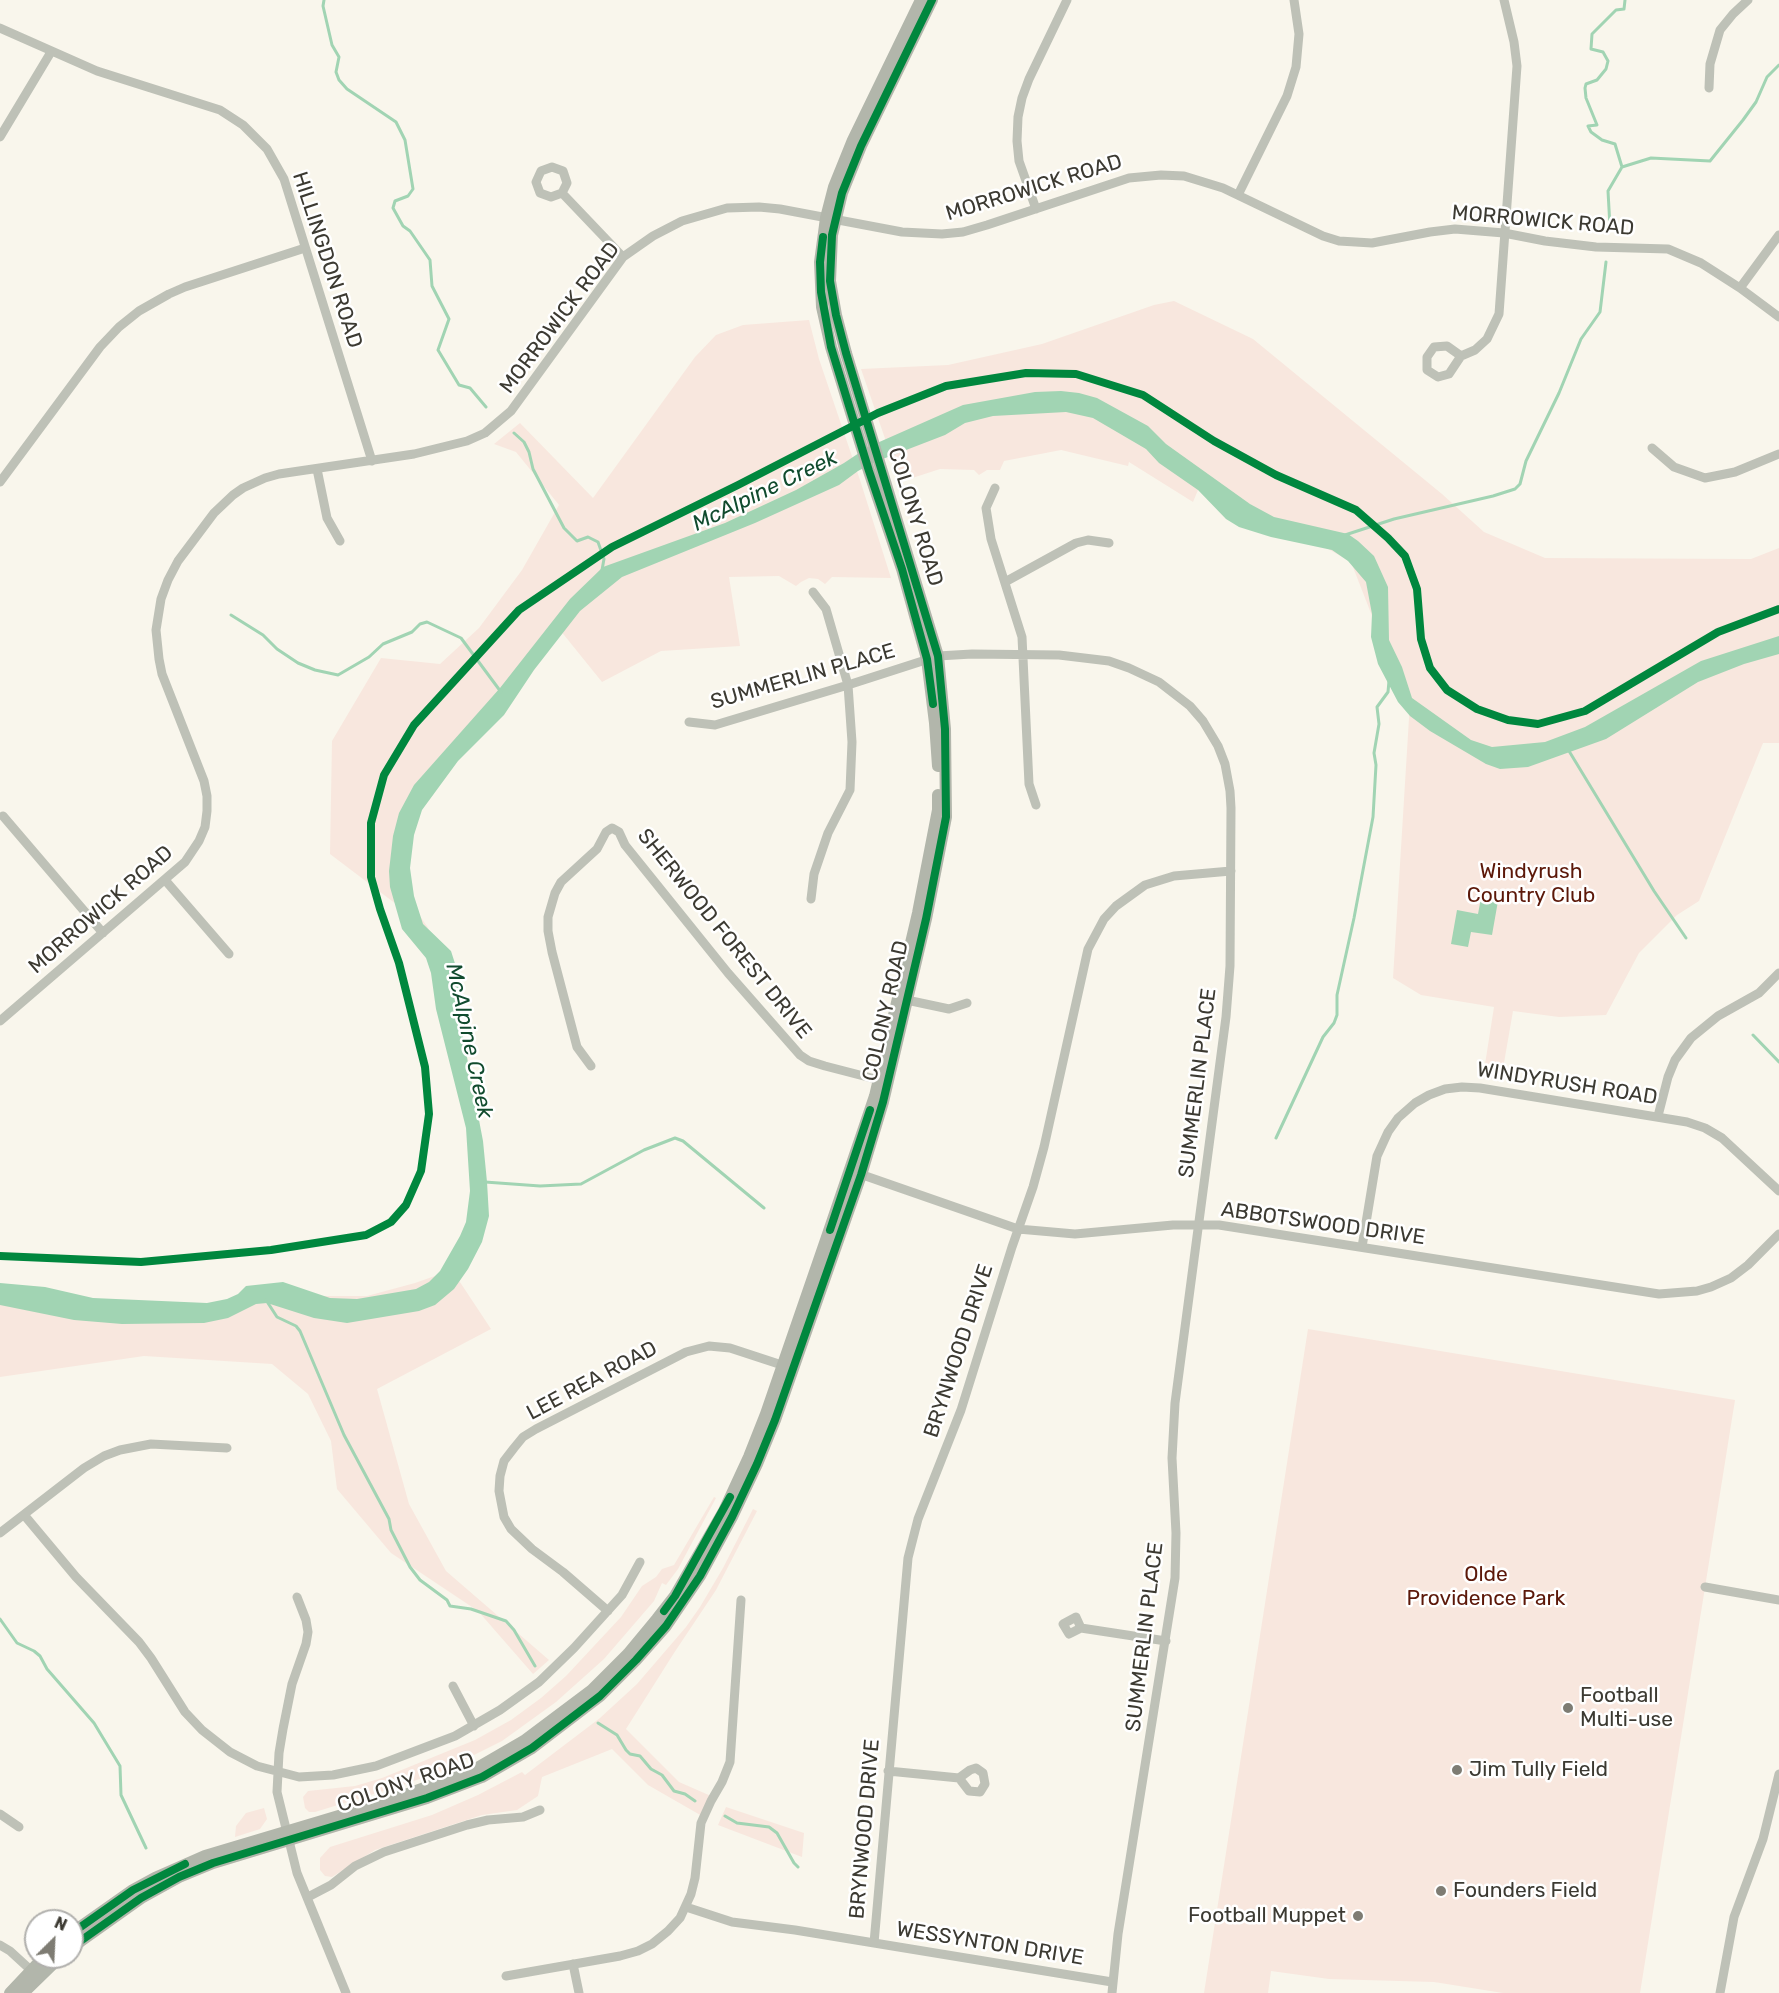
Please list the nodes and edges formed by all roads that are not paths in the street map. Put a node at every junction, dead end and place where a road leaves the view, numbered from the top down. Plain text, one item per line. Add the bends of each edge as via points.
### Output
1 (921, 0) edge
2 (933, 0) edge
3 (1067, 0) edge
4 (1294, 0) edge
5 (1504, 0) edge
6 (1748, 0) edge
7 (0, 28) edge
8 (51, 52) junction
9 (1709, 88) dead end
10 (0, 137) edge
11 (562, 193) dead end
12 (1238, 195) junction
13 (1036, 208) junction
14 (831, 220) junction
15 (1504, 232) junction
16 (1779, 236) edge
17 (305, 248) junction
18 (623, 257) junction
19 (1740, 288) junction
20 (1779, 317) edge
21 (1461, 356) dead end
22 (1652, 448) dead end
23 (1779, 454) edge
24 (372, 461) junction
25 (317, 469) junction
26 (0, 482) edge
27 (995, 488) dead end
28 (340, 542) dead end
29 (1109, 543) dead end
30 (1005, 582) junction
31 (813, 592) dead end
32 (1022, 656) junction
33 (932, 657) junction
34 (848, 685) junction
35 (689, 722) dead end
36 (1036, 805) dead end
37 (3, 816) dead end
38 (1231, 871) junction
39 (165, 880) junction
40 (811, 899) dead end
41 (103, 933) junction
42 (229, 954) dead end
43 (1779, 973) edge
44 (902, 999) junction
45 (968, 1003) dead end
46 (0, 1022) edge
47 (591, 1066) dead end
48 (882, 1081) junction
49 (1658, 1116) junction
50 (855, 1173) junction
51 (1779, 1191) edge
52 (1199, 1224) junction
53 (1018, 1229) junction
54 (1779, 1234) edge
55 (1362, 1247) junction
56 (788, 1367) junction
57 (227, 1448) dead end
58 (25, 1516) junction
59 (0, 1533) edge
60 (640, 1562) dead end
61 (1705, 1587) dead end
62 (297, 1597) dead end
63 (741, 1600) dead end
64 (1779, 1600) edge
65 (608, 1611) junction
66 (1081, 1628) dead end
67 (1166, 1641) junction
68 (453, 1686) dead end
69 (474, 1726) junction
70 (888, 1771) junction
71 (277, 1773) junction
72 (1779, 1774) edge
73 (959, 1778) dead end
74 (540, 1810) dead end
75 (0, 1814) edge
76 (19, 1827) dead end
77 (287, 1836) junction
78 (308, 1897) junction
79 (686, 1907) junction
80 (84, 1924) edge
81 (84, 1938) edge
82 (874, 1943) junction
83 (0, 1945) edge
84 (573, 1964) junction
85 (37, 1969) edge
86 (41, 1969) edge
87 (35, 1973) junction
88 (506, 1976) dead end
89 (1112, 1982) junction
90 (10, 1993) edge
91 (23, 1993) edge
92 (346, 1993) edge
93 (579, 1993) edge
94 (1112, 1993) edge
95 (1720, 1993) edge

1 - 14 main road, COLONY ROAD via 853,140 834,187
2 - 14 main road, COLONY ROAD via 861,146
3 - 13 street via 1029,79 1018,117 1019,160
4 - 12 street via 1299,34 1296,67 1287,96
5 - 15 street via 1517,66
6 - 9 street via 1720,30 1710,64
7 - 8 street, HILLINGDON ROAD
8 - 10 street
8 - 17 street, HILLINGDON ROAD via 97,71 207,105 243,125 275,161
11 - 18 street
12 - 13 street, MORROWICK ROAD via 1195,179 1150,175 1118,180
12 - 15 street, MORROWICK ROAD via 1340,241 1372,243 1455,230
13 - 14 street, MORROWICK ROAD via 979,228 942,234 902,232
14 - 18 street, MORROWICK ROAD via 780,209 728,208 667,228
14 - 33 main road, COLONY ROAD via 826,292
15 - 19 street, MORROWICK ROAD via 1596,247 1668,249 1701,263
15 - 21 street via 1499,314 1486,339
16 - 19 street
17 - 24 street, HILLINGDON ROAD
17 - 26 street via 185,287 119,327 94,354
18 - 24 street, MORROWICK ROAD via 496,426 455,444
19 - 20 street, MORROWICK ROAD
22 - 23 street via 1674,467 1706,478 1735,472
24 - 25 street, MORROWICK ROAD
25 - 28 street via 327,519
25 - 39 street, MORROWICK ROAD via 265,478 233,495 214,513 168,580 156,630 159,659 204,781 207,811 205,827 192,853
27 - 30 street via 986,508
29 - 30 street via 1076,543
30 - 32 street via 1022,637
31 - 34 street via 826,609
32 - 33 street, SUMMERLIN PLACE
32 - 36 street via 1029,784
32 - 38 street, SUMMERLIN PLACE via 1059,655 1109,661 1159,682 1190,706 1214,738 1227,770
33 - 34 street, SUMMERLIN PLACE
33 - 44 main road, COLONY ROAD via 945,729 946,816 926,919
34 - 35 street, SUMMERLIN PLACE via 715,725
34 - 40 street via 850,790 828,833 814,874
37 - 41 street
38 - 52 street, SUMMERLIN PLACE via 1226,1017
38 - 53 street, BRYNWOOD DRIVE via 1174,876 1145,885 1116,906 1095,933 1086,957 1044,1148
39 - 41 street, MORROWICK ROAD
39 - 42 street
41 - 46 street, MORROWICK ROAD
43 - 49 street via 1759,993 1718,1016 1691,1038 1668,1077
44 - 45 street via 949,1009
44 - 48 main road, COLONY ROAD
47 - 48 street, SHERWOOD FOREST DRIVE via 577,1047 552,952 548,917 561,882 597,849 612,828 728,973 800,1055
48 - 50 main road, COLONY ROAD
49 - 51 street, WINDYRUSH ROAD via 1714,1133
49 - 55 street, WINDYRUSH ROAD via 1471,1087 1429,1095 1398,1118 1384,1139 1375,1168
50 - 53 street, ABBOTSWOOD DRIVE
50 - 56 main road, COLONY ROAD
52 - 53 street, ABBOTSWOOD DRIVE via 1075,1234
52 - 55 street, ABBOTSWOOD DRIVE
52 - 67 street, SUMMERLIN PLACE via 1173,1421 1175,1578
53 - 70 street, BRYNWOOD DRIVE via 961,1410 912,1538 905,1575
54 - 55 street, ABBOTSWOOD DRIVE via 1731,1278 1712,1287 1678,1294
56 - 65 street, LEE REA ROAD via 730,1348 709,1346 686,1352 536,1429 523,1437 504,1461 499,1491 504,1517 511,1529
56 - 77 main road, COLONY ROAD via 757,1464 683,1602 636,1660 600,1696 532,1748 482,1777 427,1798
57 - 58 street via 151,1444 120,1450 84,1468
58 - 59 street
58 - 71 street via 76,1577 139,1642 185,1712 202,1730 239,1758
60 - 65 street
61 - 64 street
62 - 71 street via 308,1632 292,1684
63 - 79 street via 729,1762 701,1823 695,1878
65 - 69 street via 539,1682
66 - 67 street
67 - 89 street, SUMMERLIN PLACE
68 - 69 street
69 - 71 street via 354,1772 315,1777
70 - 73 street
70 - 82 street, BRYNWOOD DRIVE
71 - 77 street via 279,1805
72 - 95 street via 1763,1839 1734,1917
74 - 78 street via 523,1817 467,1825 384,1852
75 - 76 street
77 - 78 street
77 - 80 main road, COLONY ROAD via 205,1856 155,1878
77 - 81 main road, COLONY ROAD via 179,1877 141,1898
78 - 92 street
79 - 82 street, WESSYNTON DRIVE via 732,1922
79 - 84 street via 669,1931 652,1944 620,1956
82 - 89 street, WESSYNTON DRIVE
83 - 87 street
84 - 88 street
84 - 93 street
85 - 87 main road
86 - 87 main road
87 - 90 main road
87 - 91 main road
89 - 94 street, SUMMERLIN PLACE

